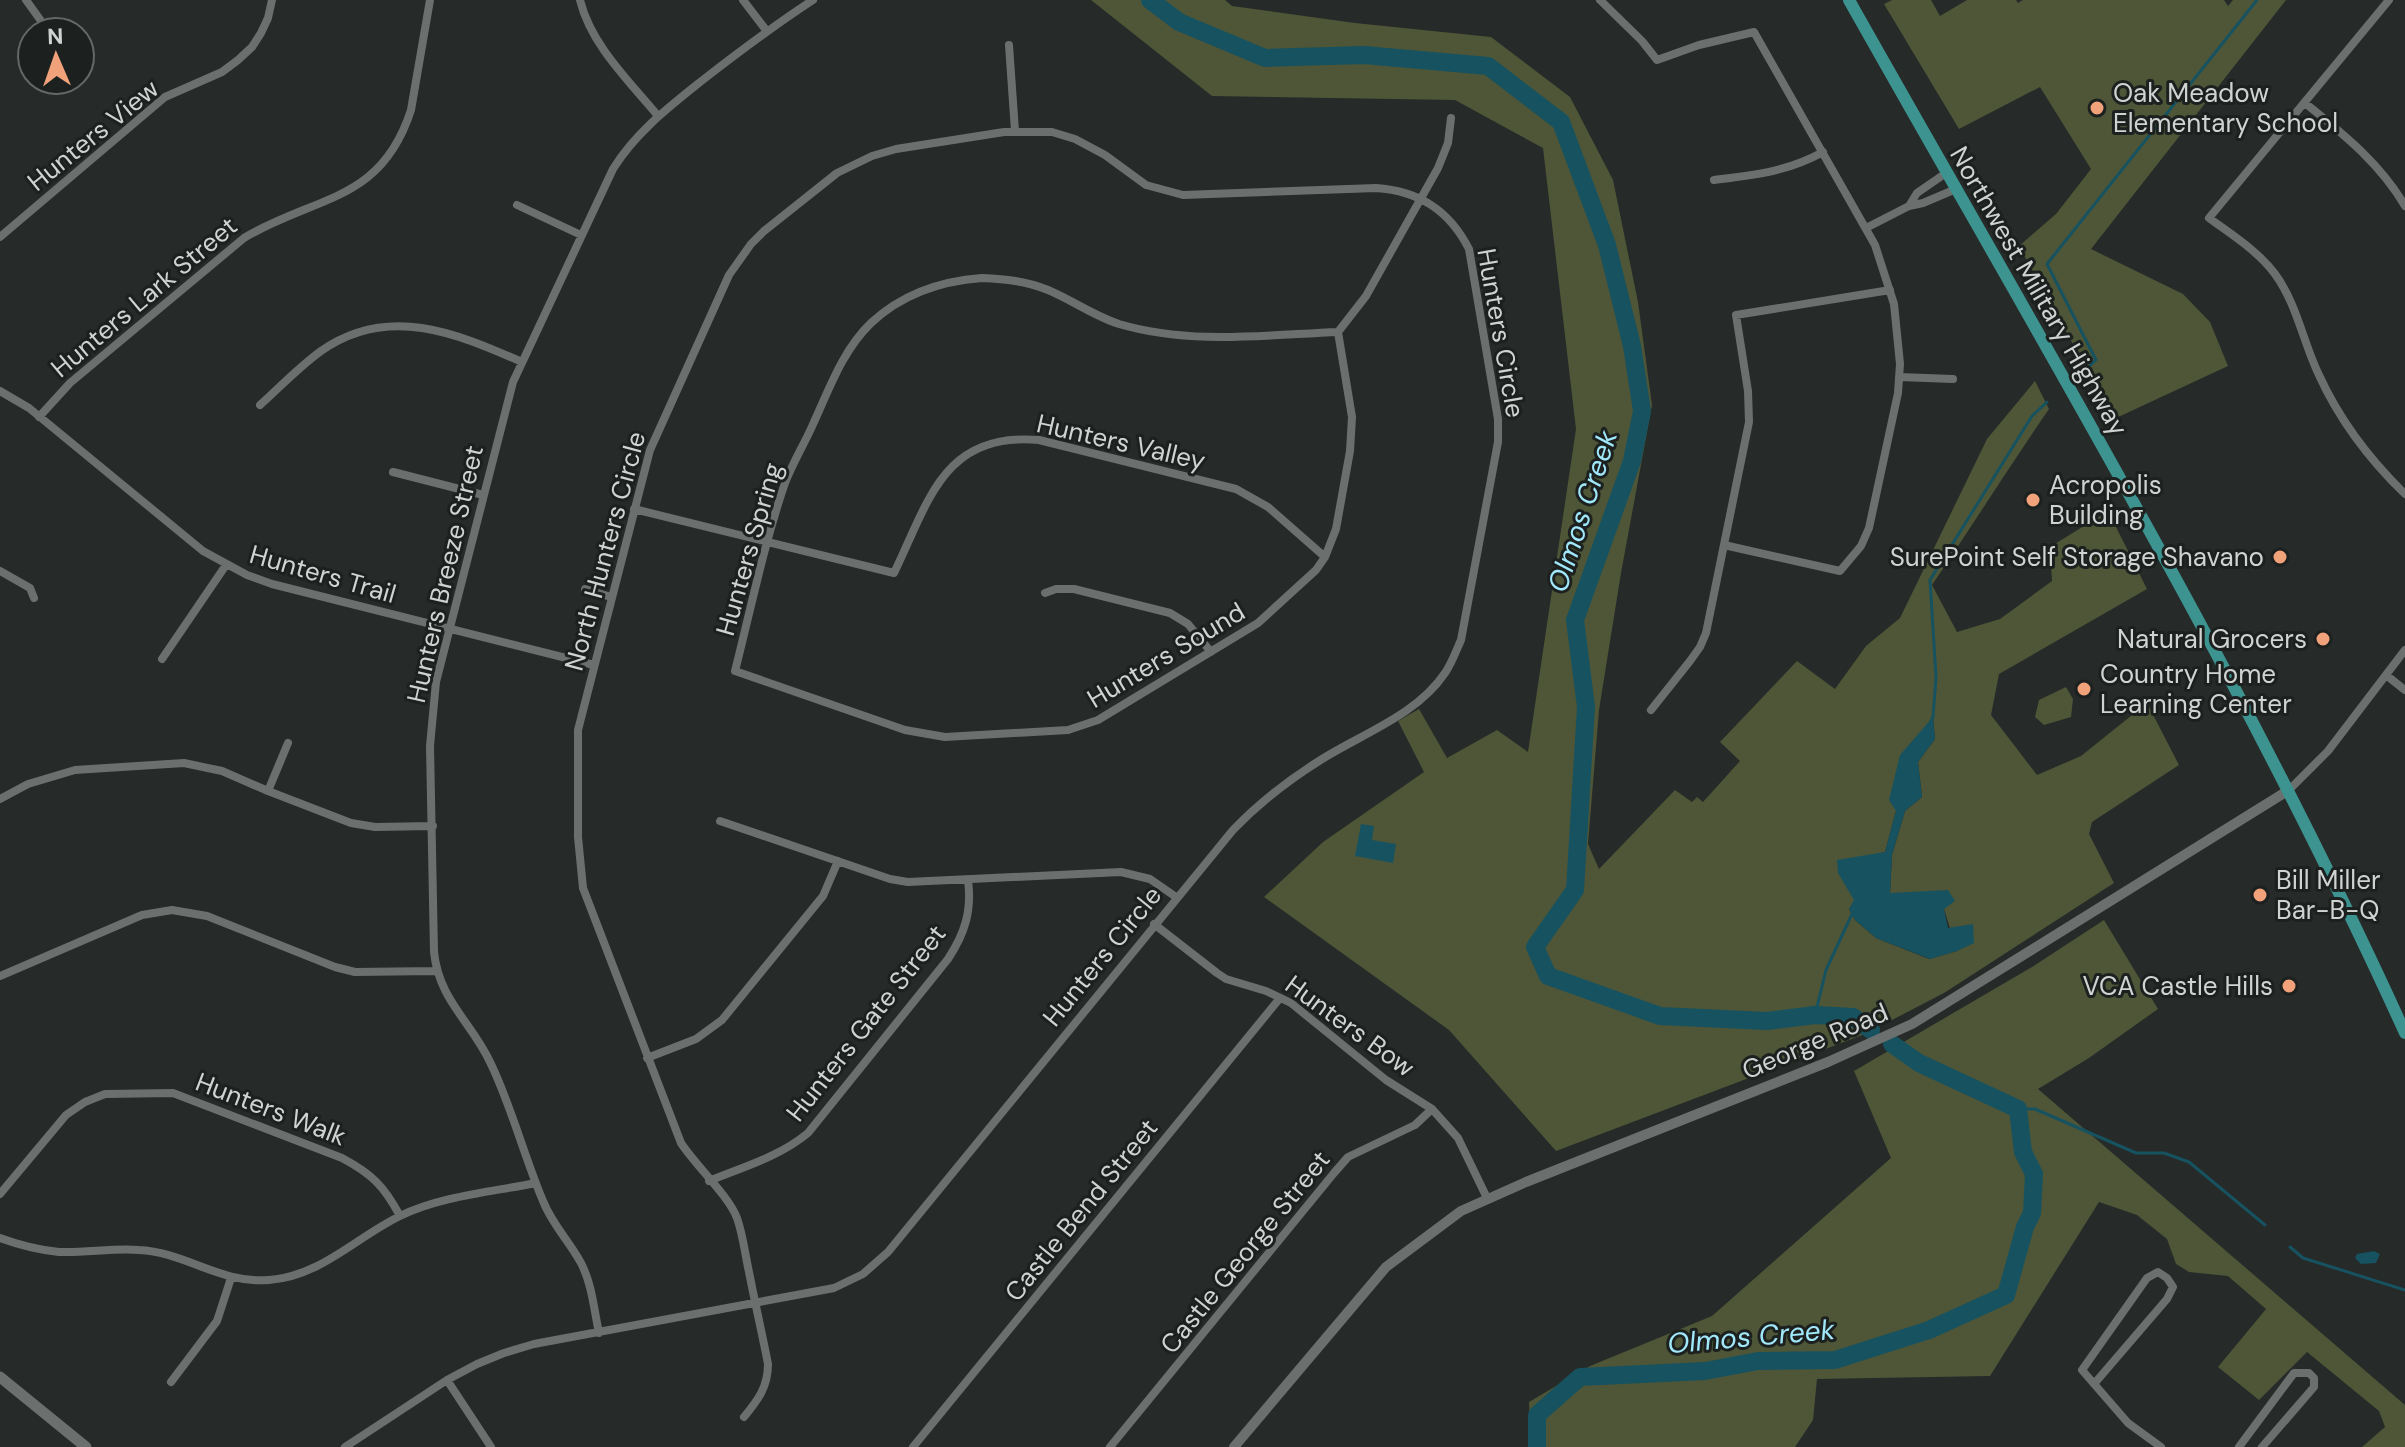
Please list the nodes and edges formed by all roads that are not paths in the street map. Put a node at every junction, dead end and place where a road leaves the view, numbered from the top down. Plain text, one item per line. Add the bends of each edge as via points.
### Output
1 (272, 0) edge
2 (430, 0) edge
3 (580, 0) edge
4 (743, 0) edge
5 (813, 0) edge
6 (1600, 0) edge
7 (1849, 0) edge
8 (2389, 0) edge
9 (766, 30) junction
10 (1009, 45) dead end
11 (2305, 103) junction
12 (658, 116) junction
13 (1451, 118) dead end
14 (1015, 131) junction
15 (1823, 152) junction
16 (1946, 173) junction
17 (1714, 180) dead end
18 (1956, 189) junction
19 (1421, 199) junction
20 (517, 205) dead end
21 (1909, 206) junction
22 (2405, 206) edge
23 (1866, 228) junction
24 (581, 235) junction
25 (0, 237) edge
26 (1890, 290) junction
27 (1338, 332) junction
28 (522, 362) junction
29 (1899, 377) junction
30 (1953, 379) dead end
31 (0, 391) edge
32 (260, 405) dead end
33 (39, 417) junction
34 (393, 472) dead end
35 (2405, 494) edge
36 (483, 495) junction
37 (634, 509) junction
38 (767, 541) junction
39 (1724, 545) junction
40 (1325, 557) junction
41 (226, 565) junction
42 (0, 571) edge
43 (585, 589) dead end
44 (1045, 593) dead end
45 (611, 597) junction
46 (34, 598) dead end
47 (449, 629) junction
48 (2405, 650) edge
49 (1211, 652) junction
50 (162, 659) dead end
51 (594, 665) junction
52 (735, 671) joint
53 (2386, 675) junction
54 (2405, 690) edge
55 (1651, 710) dead end
56 (288, 743) dead end
57 (2289, 790) junction
58 (268, 791) junction
59 (0, 799) edge
60 (720, 821) dead end
61 (433, 826) junction
62 (838, 861) junction
63 (968, 880) junction
64 (1176, 897) junction
65 (1154, 924) junction
66 (436, 971) junction
67 (0, 976) edge
68 (1280, 998) junction
69 (2405, 1033) edge
70 (647, 1058) junction
71 (1432, 1109) junction
72 (709, 1181) junction
73 (536, 1183) junction
74 (0, 1194) edge
75 (1487, 1198) junction
76 (400, 1216) junction
77 (0, 1238) edge
78 (231, 1278) junction
79 (755, 1303) junction
80 (599, 1333) junction
81 (0, 1377) edge
82 (447, 1380) junction
83 (171, 1382) dead end
84 (2094, 1384) junction
85 (744, 1417) dead end
86 (86, 1447) edge
87 (345, 1447) edge
88 (491, 1447) edge
89 (913, 1447) edge
90 (1110, 1447) edge
91 (1234, 1447) edge
92 (2161, 1447) edge
93 (2239, 1447) edge
94 (2262, 1447) edge

1 - 25 street, Hunters View via 261,33 238,60 165,97
2 - 33 street, Hunters Lark Street via 411,110 380,166 353,189 244,238 70,383
3 - 12 street via 596,39
4 - 9 street
5 - 9 street, Hunters Breeze Street
6 - 15 street via 1657,60 1754,32
7 - 16 main road, Northwest Military Highway
8 - 11 street
9 - 12 street, Hunters Breeze Street
10 - 14 street
11 - 22 street via 2362,151
11 - 35 street via 2209,218 2273,271 2319,377 2349,427
12 - 24 street, Hunters Breeze Street via 622,155
13 - 19 street via 1448,143
14 - 19 street, North Hunters Circle via 1075,139 1146,185 1183,195 1376,188
14 - 37 street, North Hunters Circle via 872,156 837,173 764,231 729,275 658,430
15 - 17 street via 1777,172
15 - 23 street
16 - 18 main road, Northwest Military Highway
16 - 21 street via 1917,193
18 - 21 street
18 - 57 main road, Northwest Military Highway
19 - 27 street via 1366,296
19 - 64 street, Hunters Circle via 1447,215 1469,249 1498,419 1496,459 1461,640 1427,694 1266,798
20 - 24 street
21 - 23 street
23 - 26 street
24 - 28 street, Hunters Breeze Street
26 - 29 street
26 - 39 street via 1736,315 1749,422
27 - 38 street, Hunters Spring via 1170,335 1117,323 1017,281 964,279 930,287 884,312 850,348 787,479
27 - 40 street, Hunters Sound via 1352,417 1336,529
28 - 32 street via 440,330 369,329 324,349
28 - 36 street, Hunters Breeze Street
29 - 30 street
29 - 39 street via 1869,528 1840,571
31 - 33 street, Hunters Trail
33 - 41 street, Hunters Trail
34 - 36 street
36 - 47 street, Hunters Breeze Street
37 - 38 street
37 - 45 street, North Hunters Circle
38 - 40 street, Hunters Valley via 894,573 937,485 955,461 991,442 1021,439 1236,489 1268,507
38 - 52 street, Hunters Spring
39 - 55 street via 1700,647
40 - 49 street, Hunters Sound via 1273,612
41 - 47 street, Hunters Trail via 272,584
41 - 50 street
42 - 46 street via 30,588
43 - 45 street
44 - 49 street via 1074,589 1170,613 1197,633
45 - 51 street, North Hunters Circle
47 - 51 street, Hunters Trail
47 - 61 street, Hunters Breeze Street via 431,714
48 - 53 street, George Road
49 - 52 street, Hunters Sound via 1078,728 945,737 905,730
51 - 70 street, North Hunters Circle via 578,730 579,866
53 - 54 street
53 - 57 street, George Road via 2328,751
56 - 58 street
57 - 69 main road, Northwest Military Highway
57 - 75 street, George Road via 1912,1024
58 - 59 street via 222,771 184,763 75,770
58 - 61 street via 363,826
60 - 62 street
61 - 66 street, Hunters Breeze Street
62 - 63 street via 908,882
62 - 70 street via 823,896 722,1020 696,1039
63 - 64 street via 1121,872 1150,879
63 - 72 street, Hunters Gate Street via 968,921 959,943 808,1133 777,1154
64 - 65 street, Hunters Circle
65 - 68 street, Hunters Bow via 1226,979
65 - 79 street, Hunters Circle via 880,1260 834,1288
66 - 67 street via 355,972 207,916 172,910 142,915
66 - 73 street, Hunters Breeze Street via 447,998 490,1062
68 - 71 street, Hunters Bow
68 - 89 street, Castle Bend Street
70 - 72 street, North Hunters Circle via 681,1143
71 - 75 street, Hunters Bow via 1458,1138
71 - 90 street, Castle George Street via 1415,1125 1348,1157
72 - 79 street, North Hunters Circle via 736,1216
73 - 76 street via 439,1202
73 - 80 street, Hunters Breeze Street via 550,1218 586,1274
74 - 76 street, Hunters Walk via 54,1127 85,1102 105,1094 173,1093 365,1170
75 - 91 street, George Road via 1434,1229 1386,1267
76 - 78 street via 308,1271 267,1280
77 - 78 street via 62,1252 149,1251
78 - 83 street via 217,1321
79 - 80 street, Hunters Circle
79 - 85 street, North Hunters Circle via 768,1369 760,1398
80 - 82 street, Hunters Circle via 504,1353
81 - 86 main road
82 - 87 street, Hunters Circle
82 - 88 street
84 - 84 street via 2082,1370 2147,1278 2158,1272 2173,1287 2167,1299
84 - 92 street via 2128,1423
93 - 94 street via 2294,1373 2309,1373 2314,1387

